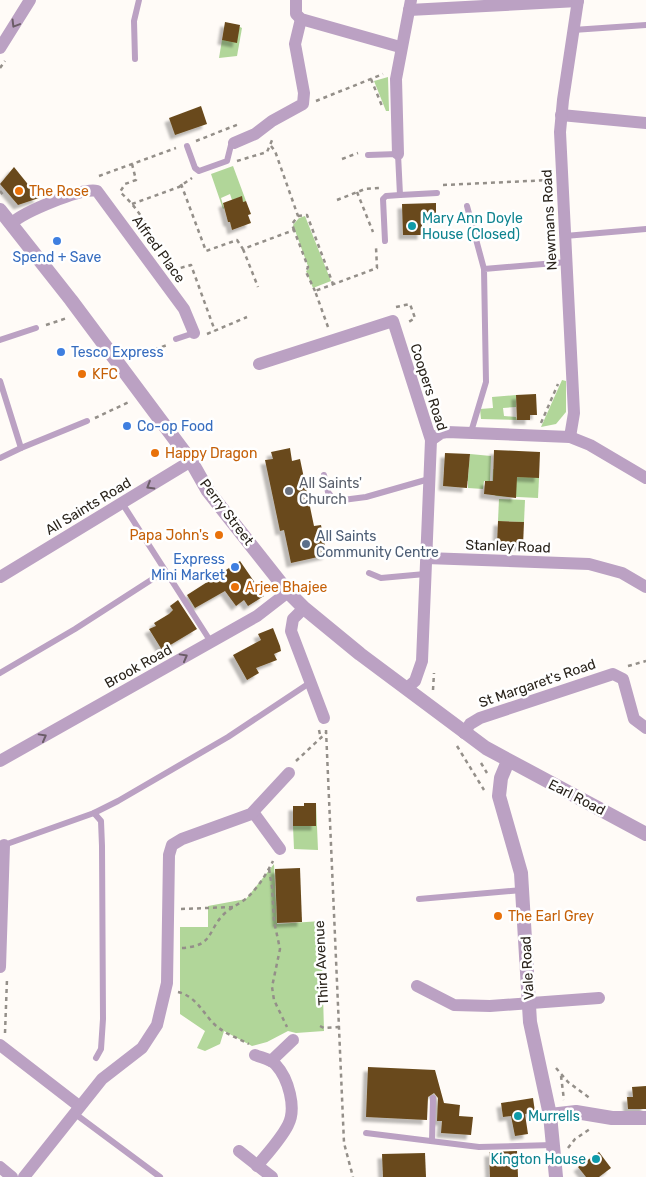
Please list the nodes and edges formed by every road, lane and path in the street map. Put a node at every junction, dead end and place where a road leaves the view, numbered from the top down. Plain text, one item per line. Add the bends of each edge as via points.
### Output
1 (30, 0) edge
2 (139, 0) edge
3 (296, 0) edge
4 (578, 0) edge
5 (410, 5) edge
6 (301, 18) junction
7 (646, 25) edge
8 (573, 30) junction
9 (400, 47) junction
10 (0, 48) edge
11 (135, 59) dead end
12 (371, 79) dead end
13 (385, 114) dead end
14 (561, 115) junction
15 (245, 122) dead end
16 (646, 123) edge
17 (234, 143) joint
18 (188, 145) joint
19 (271, 146) dead end
20 (180, 147) dead end
21 (367, 153) joint
22 (398, 154) junction
23 (342, 159) dead end
24 (132, 164) junction
25 (551, 170) dead end
26 (198, 171) junction
27 (97, 177) dead end
28 (182, 184) junction
29 (440, 185) dead end
30 (387, 188) dead end
31 (0, 191) edge
32 (358, 192) junction
33 (437, 193) dead end
34 (400, 195) junction
35 (337, 200) dead end
36 (132, 204) junction
37 (5, 206) edge
38 (466, 206) dead end
39 (298, 216) junction
40 (12, 223) junction
41 (646, 229) edge
42 (294, 230) junction
43 (374, 234) dead end
44 (565, 236) junction
45 (385, 241) dead end
46 (376, 243) dead end
47 (158, 248) dead end
48 (242, 249) junction
49 (567, 262) junction
50 (484, 269) junction
51 (169, 270) dead end
52 (333, 284) junction
53 (258, 287) dead end
54 (315, 291) junction
55 (69, 318) dead end
56 (36, 328) joint
57 (215, 331) dead end
58 (194, 333) joint
59 (176, 339) dead end
60 (0, 340) edge
61 (333, 340) junction
62 (259, 364) dead end
63 (561, 379) dead end
64 (0, 381) edge
65 (140, 393) junction
66 (87, 421) joint
67 (539, 424) dead end
68 (471, 432) junction
69 (570, 437) junction
70 (431, 440) junction
71 (21, 448) junction
72 (0, 458) edge
73 (191, 461) junction
74 (324, 475) dead end
75 (646, 478) edge
76 (429, 479) junction
77 (122, 504) junction
78 (426, 558) junction
79 (165, 571) junction
80 (369, 573) dead end
81 (425, 574) junction
82 (0, 577) edge
83 (646, 587) edge
84 (288, 592) junction
85 (304, 608) junction
86 (211, 642) junction
87 (646, 661) edge
88 (434, 669) dead end
89 (0, 674) edge
90 (625, 674) junction
91 (311, 681) junction
92 (407, 688) junction
93 (436, 698) dead end
94 (324, 718) dead end
95 (644, 727) edge
96 (326, 733) dead end
97 (460, 739) junction
98 (327, 746) dead end
99 (466, 748) dead end
100 (478, 759) dead end
101 (0, 761) edge
102 (508, 761) junction
103 (291, 768) joint
104 (488, 777) dead end
105 (488, 789) dead end
106 (253, 812) junction
107 (94, 813) junction
108 (646, 834) edge
109 (2, 845) edge
110 (280, 849) joint
111 (269, 869) junction
112 (523, 890) junction
113 (419, 899) dead end
114 (234, 907) junction
115 (168, 909) junction
116 (168, 948) junction
117 (4, 969) edge
118 (418, 986) dead end
119 (166, 991) junction
120 (599, 998) dead end
121 (528, 1003) junction
122 (320, 1026) dead end
123 (339, 1027) junction
124 (293, 1040) joint
125 (3, 1041) edge
126 (255, 1055) joint
127 (96, 1058) dead end
128 (271, 1061) junction
129 (554, 1065) dead end
130 (433, 1098) dead end
131 (597, 1102) dead end
132 (76, 1110) junction
133 (550, 1115) junction
134 (646, 1118) edge
135 (591, 1129) dead end
136 (366, 1133) dead end
137 (432, 1141) junction
138 (554, 1145) junction
139 (239, 1151) dead end
140 (565, 1154) dead end
141 (258, 1166) junction
142 (0, 1167) edge
143 (12, 1177) edge
144 (24, 1177) edge
145 (160, 1177) edge
146 (272, 1177) edge
147 (353, 1177) edge
148 (556, 1177) edge

1 -> 10 street
2 - 11 lane via 134,21
3 - 6 street via 296,14
4 - 5 street
4 - 8 street, Newmans Road
5 - 9 street
6 - 9 street
6 - 17 street via 295,44 303,104
7 - 8 lane
8 - 14 street, Newmans Road
9 - 22 street via 395,87
12 - 13 path
14 - 16 street
14 - 44 street, Newmans Road
15 - 18 path
17 - 26 lane via 227,161
18 - 26 lane
19 - 39 path
20 - 24 path
21 - 22 lane
21 - 23 path
22 - 34 lane
24 - 27 path
24 - 36 path via 136,180 125,184 120,192
25 - 29 path via 552,180
26 - 28 path
28 - 36 path
28 - 48 path via 206,251 239,240
30 - 32 path
31 - 37 path
32 - 35 path
32 - 43 path
33 - 34 lane
34 - 45 lane via 384,197
36 - 47 path via 151,231
37 - 40 street, Perry Street
38 - 50 lane
39 - 42 path via 292,224
39 - 52 path via 306,215
40 - 58 street, Alfred Place via 31,210 92,190 99,193 184,309
40 - 65 street, Perry Street
41 - 44 lane
42 - 48 path
42 - 54 path
44 - 49 street, Newmans Road
46 - 52 path via 378,268
48 - 53 path
49 - 50 lane
49 - 69 street, Newmans Road via 574,414
50 - 68 lane via 486,382
51 - 57 path via 191,265
52 - 54 path
54 - 61 path
55 - 56 path
56 - 60 lane
58 - 59 lane
61 - 62 street, Coopers Road
61 - 70 street, Coopers Road via 392,321
63 - 67 path
64 - 71 lane
65 - 66 path via 123,405
65 - 73 street, Perry Street
66 - 71 lane
68 - 69 street
68 - 70 street via 443,432
69 - 75 street
70 - 76 street, Coopers Road
71 - 72 lane
73 -> 77 street, All Saints Road
73 - 84 street, Perry Street via 208,491
74 - 76 lane via 334,501 366,497
76 - 78 street, Coopers Road
77 - 79 lane
77 - 82 street, All Saints Road
78 - 81 street, Coopers Road
78 - 83 street, Stanley Road via 588,564 622,573
79 - 86 lane
79 - 89 lane
80 - 81 lane via 381,578
81 - 92 street, Coopers Road via 422,661 415,681
84 - 85 street, Perry Street
84 - 86 street, Brook Road via 257,616
85 - 91 street via 293,620 290,631
85 - 92 street, Perry Street
101 -> 86 street, Brook Road
87 - 90 path
88 - 93 path via 432,687
90 - 95 street via 634,719
90 - 97 street, St Margaret's Road via 611,675 477,720 469,725
91 - 94 street
91 - 107 lane via 228,738
92 - 97 street, Perry Street
96 - 103 path
97 - 99 path
97 - 102 street, Perry Street
97 - 105 path via 487,796
98 - 123 path, Third Avenue
100 - 104 path
102 - 108 street, Earl Road
102 - 112 street, Vale Road via 501,778 499,796 518,856
103 - 106 street
106 - 110 street
106 - 115 street via 172,845
107 - 109 lane
107 - 127 lane via 101,821 102,839 103,1020 101,1049
109 - 117 street
110 - 111 path
111 - 114 path via 249,896
111 - 124 path via 280,949 272,987 274,1000
112 - 113 lane
112 - 121 street, Vale Road
114 - 115 path
114 - 116 path via 225,913 213,934 204,942 192,947
115 - 116 street
116 - 119 street
117 - 125 path
118 - 121 street via 454,1005
119 - 126 path via 187,995 214,1024 252,1046
119 - 132 street via 159,1022 146,1044 102,1079
120 - 121 street
121 - 133 street, Vale Road via 534,1048
122 - 123 path
123 - 147 path, Third Avenue via 344,1143
124 - 128 street
125 - 132 street
126 - 128 street
128 - 141 street via 285,1082 292,1113 286,1128
129 - 131 path via 568,1082
130 - 137 lane
132 - 144 street
132 - 145 lane
133 - 134 street via 576,1112 612,1118
133 - 138 street, Vale Road
135 - 140 path via 575,1139
136 - 137 lane
137 - 138 lane via 479,1147
138 - 148 street, Vale Road
139 - 141 street
141 - 146 street
142 - 143 street

